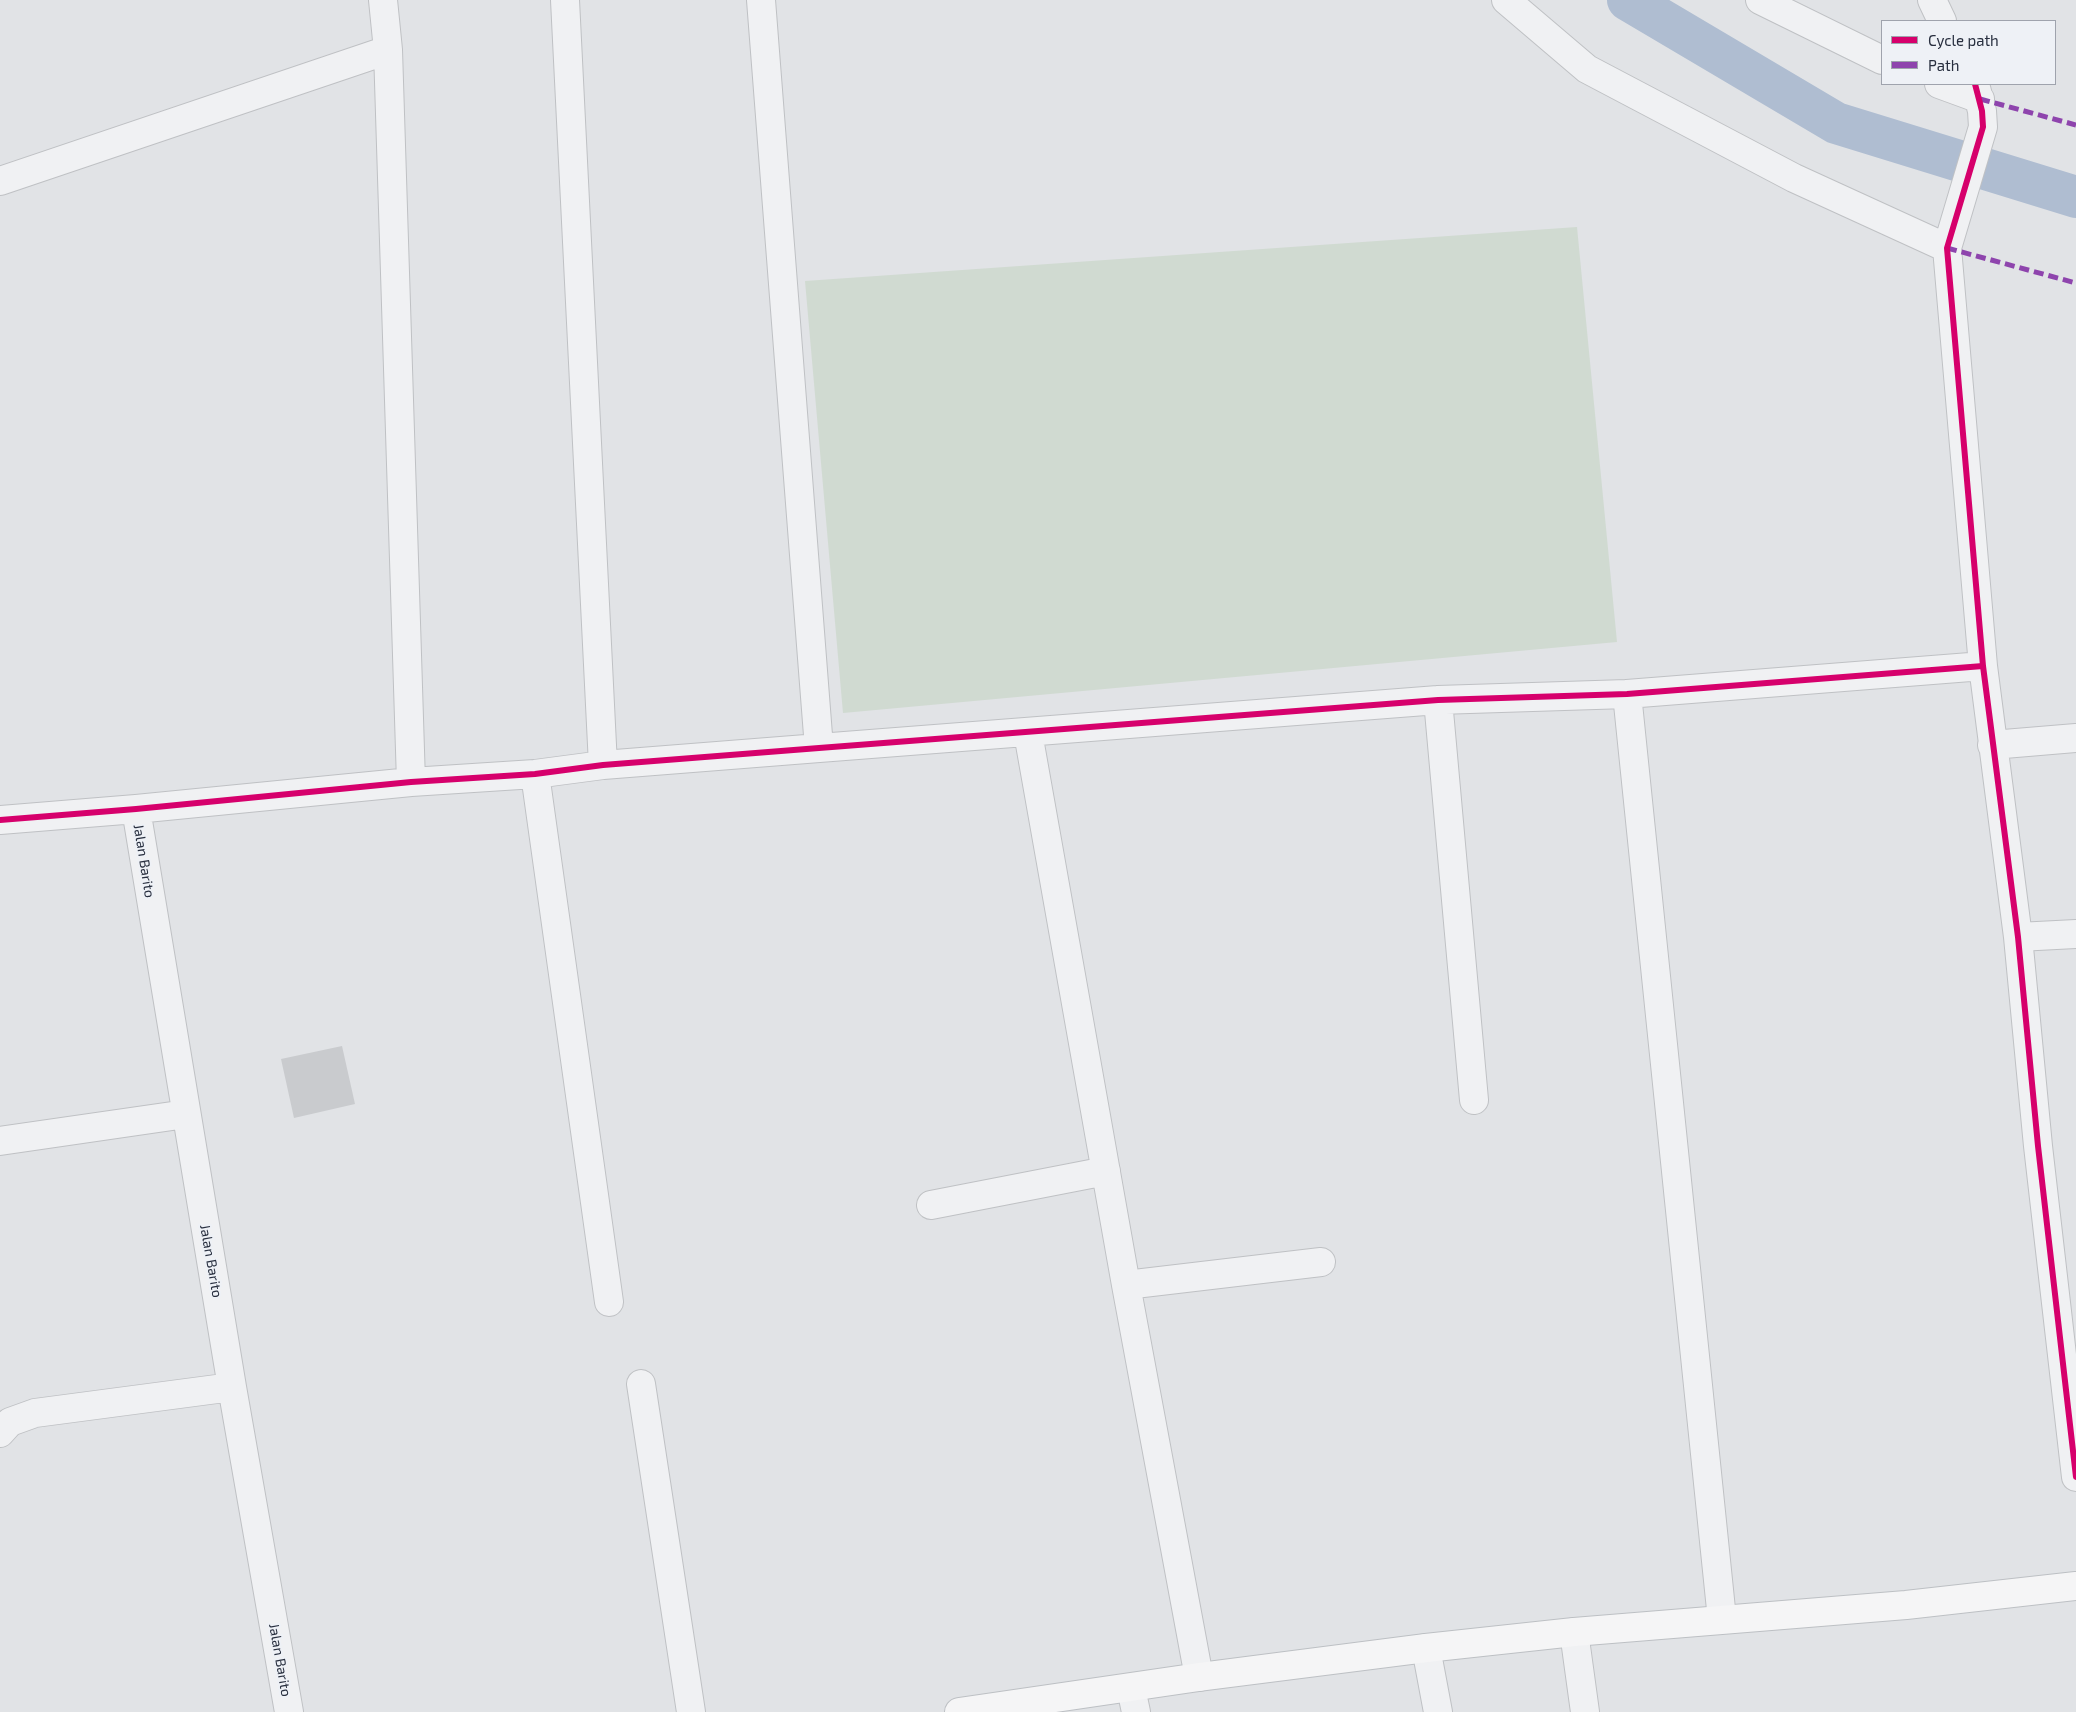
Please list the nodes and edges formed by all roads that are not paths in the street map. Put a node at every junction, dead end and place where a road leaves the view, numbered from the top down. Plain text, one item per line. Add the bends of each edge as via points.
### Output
1 (383, 0) edge
2 (565, 0) edge
3 (761, 0) edge
4 (1506, 0) edge
5 (1760, 0) edge
6 (1932, 0) edge
7 (1942, 20) edge
8 (388, 50) junction
9 (1881, 60) edge
10 (1944, 85) edge
11 (1977, 91) edge
12 (0, 181) edge
13 (1947, 248) junction
14 (1983, 666) junction
15 (1627, 694) junction
16 (1438, 700) junction
17 (1028, 733) junction
18 (2076, 738) edge
19 (1992, 746) junction
20 (819, 748) junction
21 (603, 765) junction
22 (534, 774) junction
23 (411, 782) junction
24 (136, 809) junction
25 (0, 820) edge
26 (2076, 934) edge
27 (2018, 937) junction
28 (1474, 1100) dead end
29 (186, 1114) junction
30 (0, 1141) edge
31 (1106, 1171) junction
32 (931, 1205) dead end
33 (1321, 1262) dead end
34 (1126, 1284) junction
35 (609, 1302) dead end
36 (641, 1384) dead end
37 (232, 1388) junction
38 (0, 1433) edge
39 (2076, 1477) edge
40 (2076, 1586) edge
41 (1722, 1619) junction
42 (1574, 1632) junction
43 (1426, 1648) junction
44 (1199, 1677) junction
45 (1134, 1700) edge
46 (289, 1712) edge
47 (691, 1712) edge
48 (959, 1712) edge
49 (1438, 1712) edge
50 (1584, 1712) edge

1 - 8 street
2 - 21 street
3 - 20 street
4 - 13 street via 1587,70 1794,178
5 - 9 street
6 - 7 street
8 - 12 street
8 - 23 street
10 - 11 street
11 - 13 street via 1983,127
13 - 14 street
14 - 15 street
14 - 19 street
15 - 16 street
15 - 41 street
16 - 17 street
16 - 28 street
17 - 20 street
17 - 31 street
18 - 19 street
19 - 27 street
20 - 21 street
21 - 22 street
22 - 23 street
22 - 35 street
23 - 24 street
24 - 25 street
24 - 29 street, Jalan Barito
26 - 27 street
27 - 39 street
29 - 30 street
29 - 37 street, Jalan Barito
31 - 32 street
31 - 34 street
33 - 34 street
34 - 44 street
36 - 47 street
37 - 38 street via 35,1413 10,1422
37 - 46 street, Jalan Barito
40 - 41 main road via 1906,1605
41 - 42 main road
42 - 43 main road
42 - 50 street
43 - 44 main road
43 - 49 street
44 - 45 main road
45 - 48 main road

